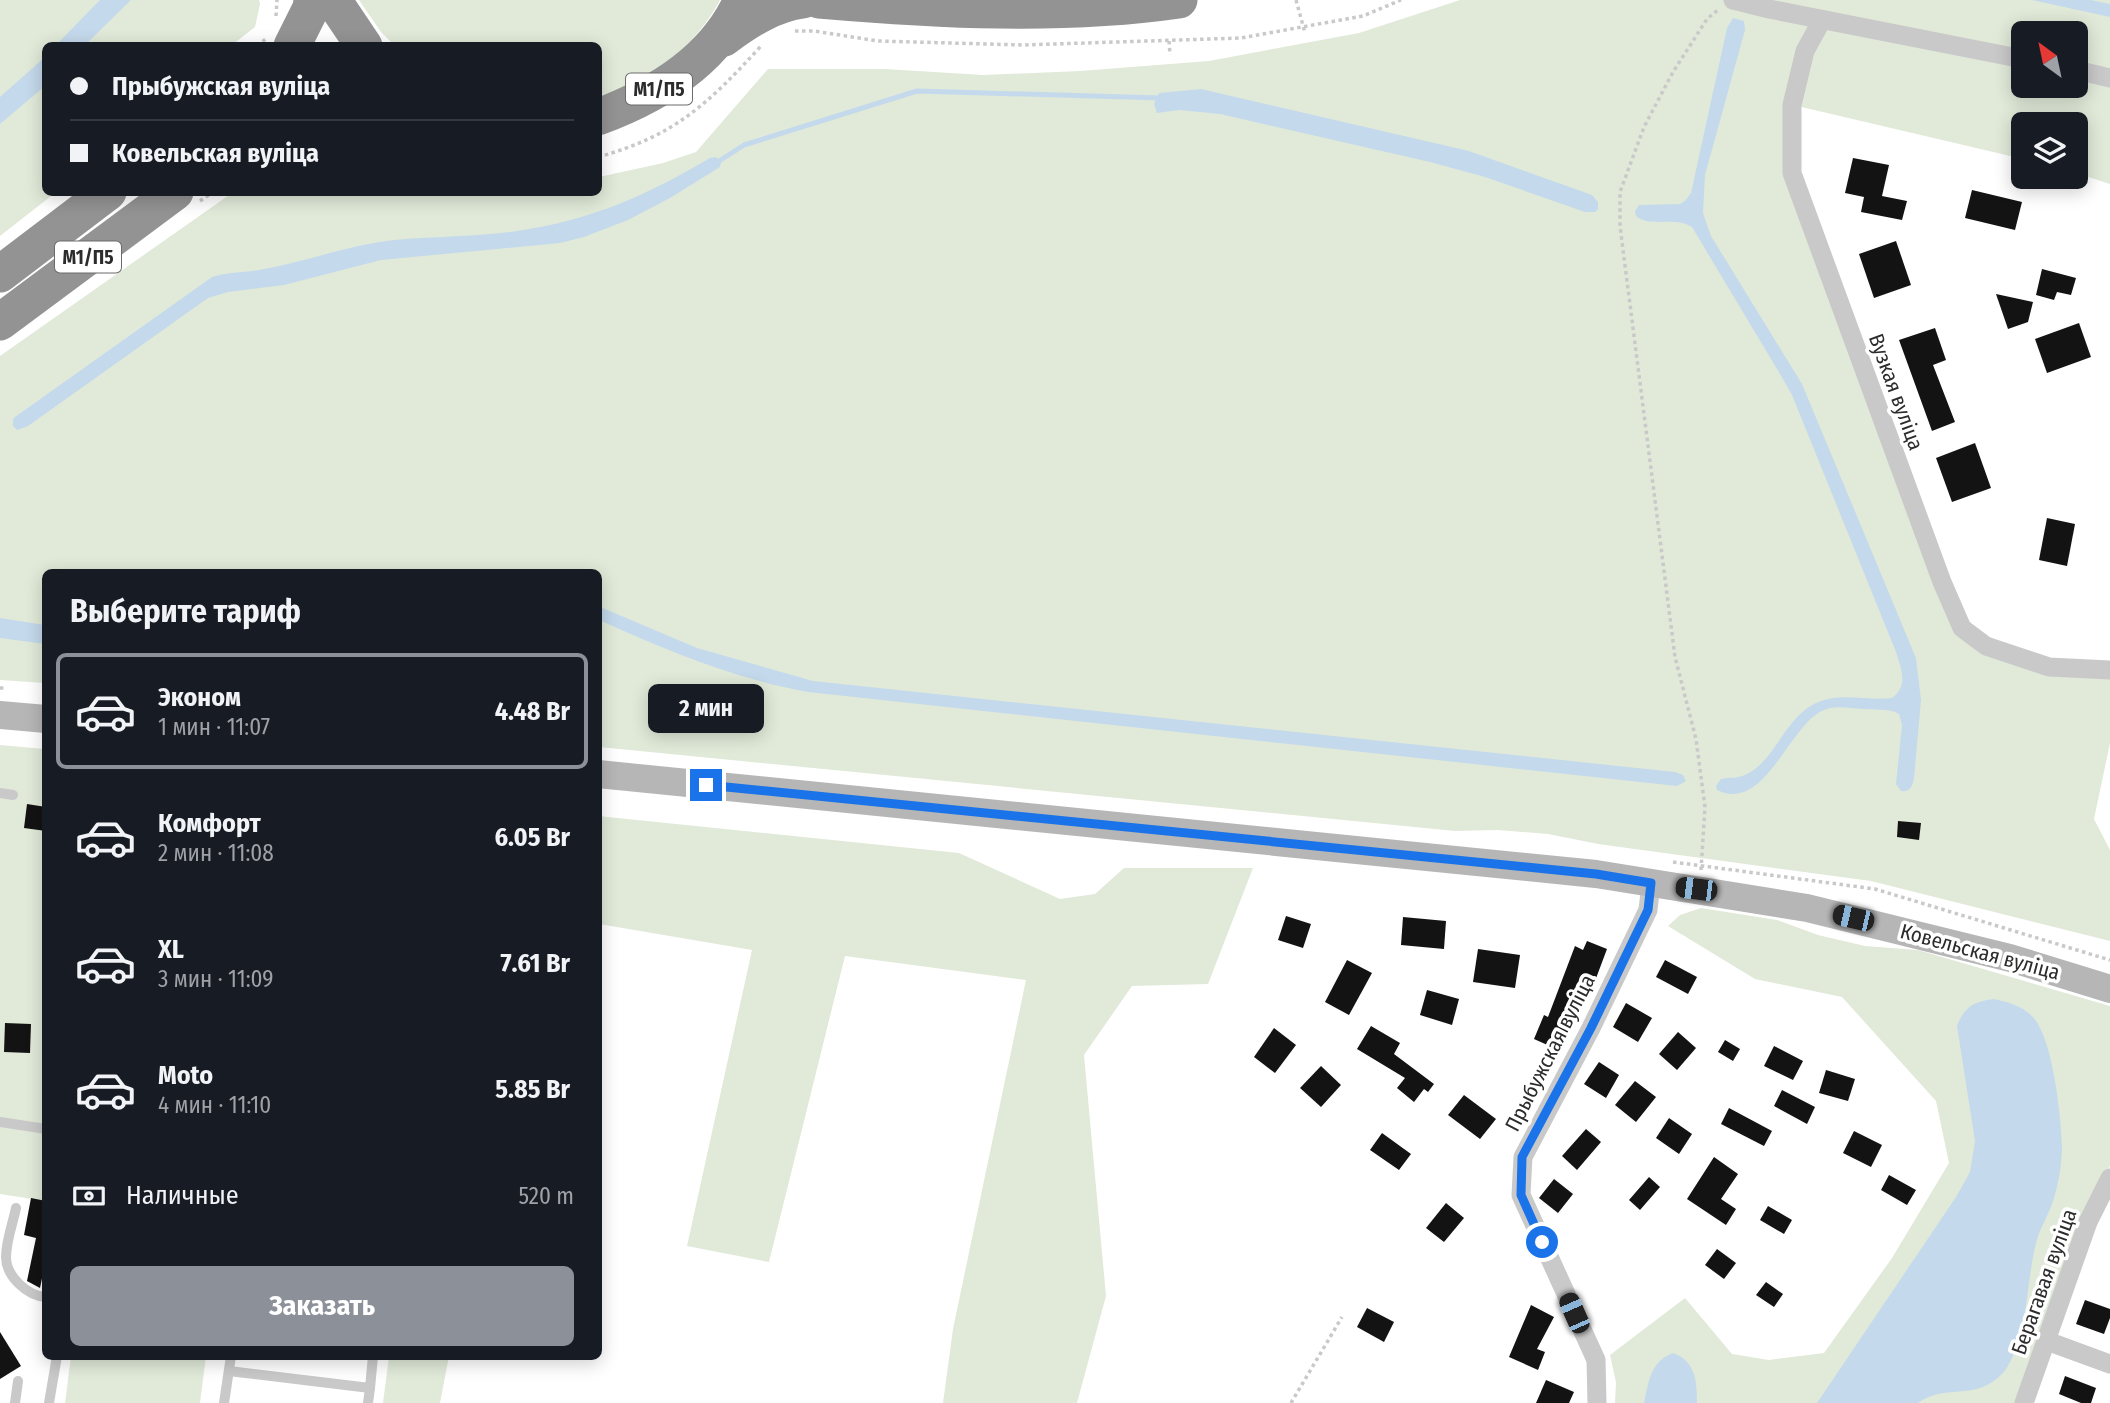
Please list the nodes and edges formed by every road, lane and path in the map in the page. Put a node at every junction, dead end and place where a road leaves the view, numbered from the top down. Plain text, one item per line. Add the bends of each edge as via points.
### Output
1 (312, 0) edge
2 (332, 0) edge
3 (742, 0) edge
4 (803, 0) edge
5 (819, 0) edge
6 (1179, 0) edge
7 (1296, 0) edge
8 (1727, 3) edge
9 (1822, 20) junction
10 (1306, 33) dead end
11 (1169, 41) dead end
12 (294, 42) edge
13 (361, 42) edge
14 (711, 47) junction
15 (759, 48) dead end
16 (1170, 55) dead end
17 (2011, 57) edge
18 (2088, 73) edge
19 (2110, 78) edge
20 (602, 116) edge
21 (602, 156) edge
22 (103, 196) edge
23 (170, 196) edge
24 (0, 274) edge
25 (0, 322) edge
26 (2110, 670) edge
27 (0, 688) edge
28 (3, 701) edge
29 (42, 717) edge
30 (602, 774) edge
31 (0, 793) edge
32 (13, 795) dead end
33 (1651, 883) junction
34 (1696, 889) junction
35 (2110, 989) edge
36 (0, 1122) edge
37 (42, 1128) edge
38 (2110, 1178) edge
39 (16, 1208) dead end
40 (42, 1297) edge
41 (1342, 1317) dead end
42 (2047, 1341) junction
43 (56, 1360) edge
44 (230, 1360) edge
45 (373, 1360) edge
46 (2110, 1364) edge
47 (229, 1371) junction
48 (19, 1381) dead end
49 (370, 1388) junction
50 (15, 1403) edge
51 (50, 1403) edge
52 (224, 1403) edge
53 (368, 1403) edge
54 (1291, 1403) edge
55 (1597, 1403) edge
56 (2024, 1403) edge

1 - 12 highway
2 - 13 highway
3 - 14 highway, М1/П5
4 - 14 highway via 772,8
5 - 6 highway via 965,9 1091,8
7 - 10 path
8 - 9 street
8 - 34 path via 1707,19 1673,72 1644,127 1620,192 1620,226 1660,549 1675,657 1696,739 1705,807
9 - 17 street
9 - 26 street, Вузкая вуліца via 1805,51 1792,104 1792,173 1962,628 1986,646 2049,667
11 - 16 path
14 - 20 highway, М1/П5 via 679,77 641,101
15 - 21 path via 713,97 676,126
18 - 19 street
22 - 24 highway, М1/П5
23 - 25 highway, М1/П5
27 - 28 path
28 - 29 main road
30 - 33 main road, Ковельская вуліца
31 - 32 lane
33 - 34 main road, Ковельская вуліца
33 - 55 street, Прыбужская вуліца via 1648,910 1522,1157 1521,1195 1596,1360
34 - 35 main road, Ковельская вуліца via 1853,918
36 - 37 lane
38 - 42 street, Берагавая вуліца via 2088,1222
39 - 40 lane via 6,1259 25,1290
41 - 54 path
42 - 46 street
42 - 56 street, Берагавая вуліца
43 - 51 lane
44 - 47 lane
45 - 49 lane
47 - 49 lane
47 - 52 lane
48 - 50 lane
49 - 53 lane

